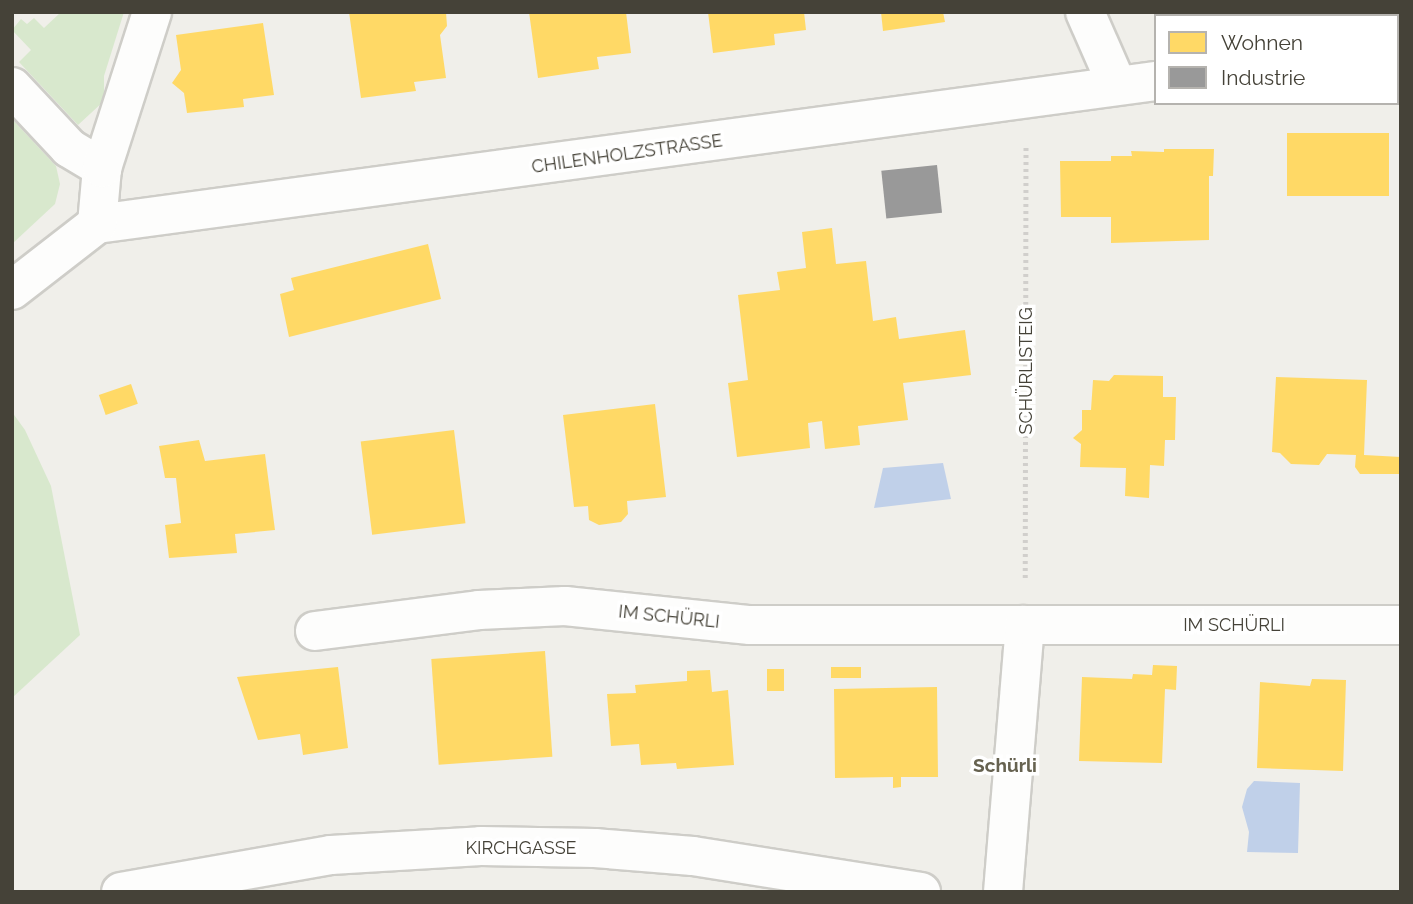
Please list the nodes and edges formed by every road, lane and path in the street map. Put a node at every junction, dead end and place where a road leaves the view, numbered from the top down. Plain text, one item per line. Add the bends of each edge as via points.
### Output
1 (152, 12) edge
2 (1085, 12) edge
3 (1154, 81) edge
4 (1117, 85) junction
5 (12, 87) edge
6 (1026, 145) dead end
7 (102, 168) junction
8 (97, 225) junction
9 (12, 290) edge
10 (1025, 625) junction
11 (1401, 625) edge
12 (315, 631) dead end
13 (121, 892) edge
14 (921, 892) edge
15 (1003, 892) edge

1 - 7 street
2 - 4 street
3 - 4 street, CHILENHOLZSTRASSE
4 - 8 street, CHILENHOLZSTRASSE
5 - 7 street via 69,148
6 - 10 path, SCHÜRLISTEIG
7 - 8 street
8 - 9 street
10 - 11 street, IM SCHÜRLI
10 - 12 street, IM SCHÜRLI via 750,625 565,606 479,610
10 - 15 street
13 - 14 street, KIRCHGASSE via 331,855 481,846 693,856

